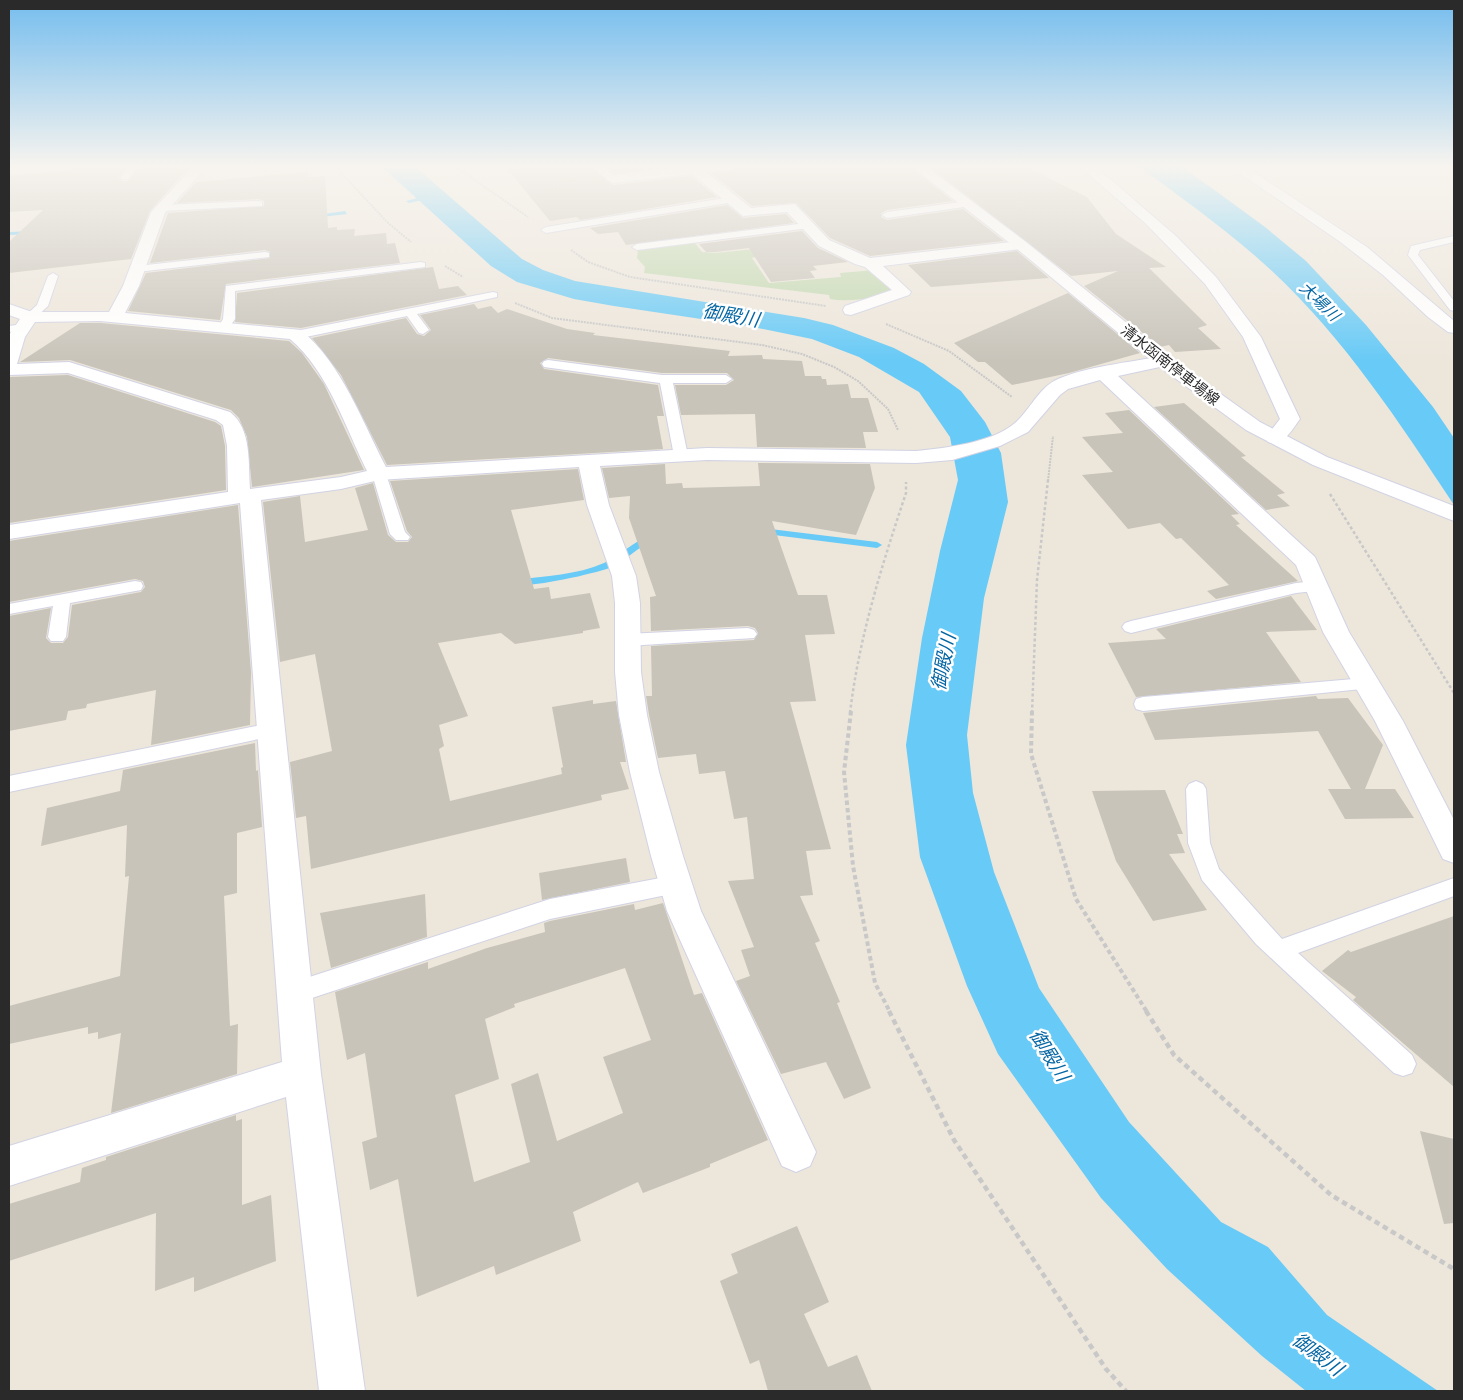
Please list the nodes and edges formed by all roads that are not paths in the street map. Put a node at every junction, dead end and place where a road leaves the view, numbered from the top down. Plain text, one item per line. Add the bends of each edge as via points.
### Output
1 (150, 230) edge
2 (773, 230) edge
3 (811, 230) edge
4 (1002, 230) edge
5 (1160, 230) edge
6 (1332, 230) edge
7 (1454, 239) edge
8 (1021, 245) junction
9 (637, 248) dead end
10 (265, 255) dead end
11 (870, 263) junction
12 (421, 265) dead end
13 (137, 269) junction
14 (53, 276) dead end
15 (493, 295) road end
16 (1454, 308) edge
17 (9, 309) edge
18 (851, 310) road end
19 (410, 312) junction
20 (115, 317) junction
21 (21, 325) edge
22 (224, 327) junction
23 (1454, 328) edge
24 (423, 330) dead end
25 (296, 335) junction
26 (1163, 361) junction
27 (9, 362) edge
28 (548, 364) dead end
29 (9, 370) edge
30 (1104, 373) junction
31 (666, 379) junction
32 (726, 379) dead end
33 (1275, 438) junction
34 (681, 456) junction
35 (589, 461) junction
36 (379, 474) junction
37 (245, 497) junction
38 (1454, 514) edge
39 (9, 532) edge
40 (402, 537) dead end
41 (135, 586) dead end
42 (1316, 586) junction
43 (62, 599) junction
44 (9, 609) edge
45 (1131, 627) dead end
46 (748, 634) dead end
47 (57, 637) dead end
48 (627, 640) junction
49 (1365, 684) junction
50 (1142, 704) dead end
51 (271, 730) junction
52 (9, 784) edge
53 (1196, 789) dead end
54 (1454, 850) edge
55 (676, 884) junction
56 (1454, 886) edge
57 (1279, 950) junction
58 (294, 993) junction
59 (1403, 1064) dead end
60 (302, 1074) junction
61 (796, 1152) dead end
62 (9, 1166) edge
63 (342, 1391) edge

1 - 13 street
2 - 9 lane
3 - 11 street via 829,247
4 - 8 street, 清水函南停車場線
5 - 33 street via 1213,283 1245,326 1269,367 1290,419
6 - 23 street via 1381,265 1438,318
7 - 16 lane via 1415,248 1413,255
8 - 11 street
8 - 26 street, 清水函南停車場線
10 - 13 lane
11 - 18 street via 903,292
12 - 22 lane via 230,288 229,319
13 - 20 street
14 - 21 lane via 42,306
15 - 19 lane
17 - 21 street
19 - 24 lane
19 - 25 lane
20 - 21 street via 48,318
20 - 22 street
21 - 27 street
22 - 25 street
25 - 36 street via 304,339 318,358
26 - 30 street
26 - 33 street, 清水函南停車場線 via 1227,409
28 - 31 lane
29 - 37 street via 69,367 223,416 232,423
30 - 34 street via 1061,385 1021,428 979,447 952,454 910,457 754,453
30 - 42 street via 1298,552 1307,562
31 - 32 lane
31 - 34 lane
33 - 38 street, 清水函南停車場線 via 1312,458
34 - 35 street
35 - 36 street
35 - 48 street via 590,478 627,595
36 - 37 street
36 - 40 lane via 398,534
37 - 39 street
37 - 51 street
41 - 43 lane
42 - 45 lane
42 - 49 street via 1336,632
43 - 44 lane
43 - 47 lane
46 - 48 lane
48 - 55 street via 629,685 639,749
49 - 50 lane
49 - 54 street via 1388,721
51 - 52 lane
51 - 58 street
53 - 57 lane via 1199,843 1210,874
55 - 58 lane via 550,909
55 - 61 street via 684,911
56 - 57 lane
57 - 59 lane
58 - 60 street
60 - 62 street
60 - 63 street

